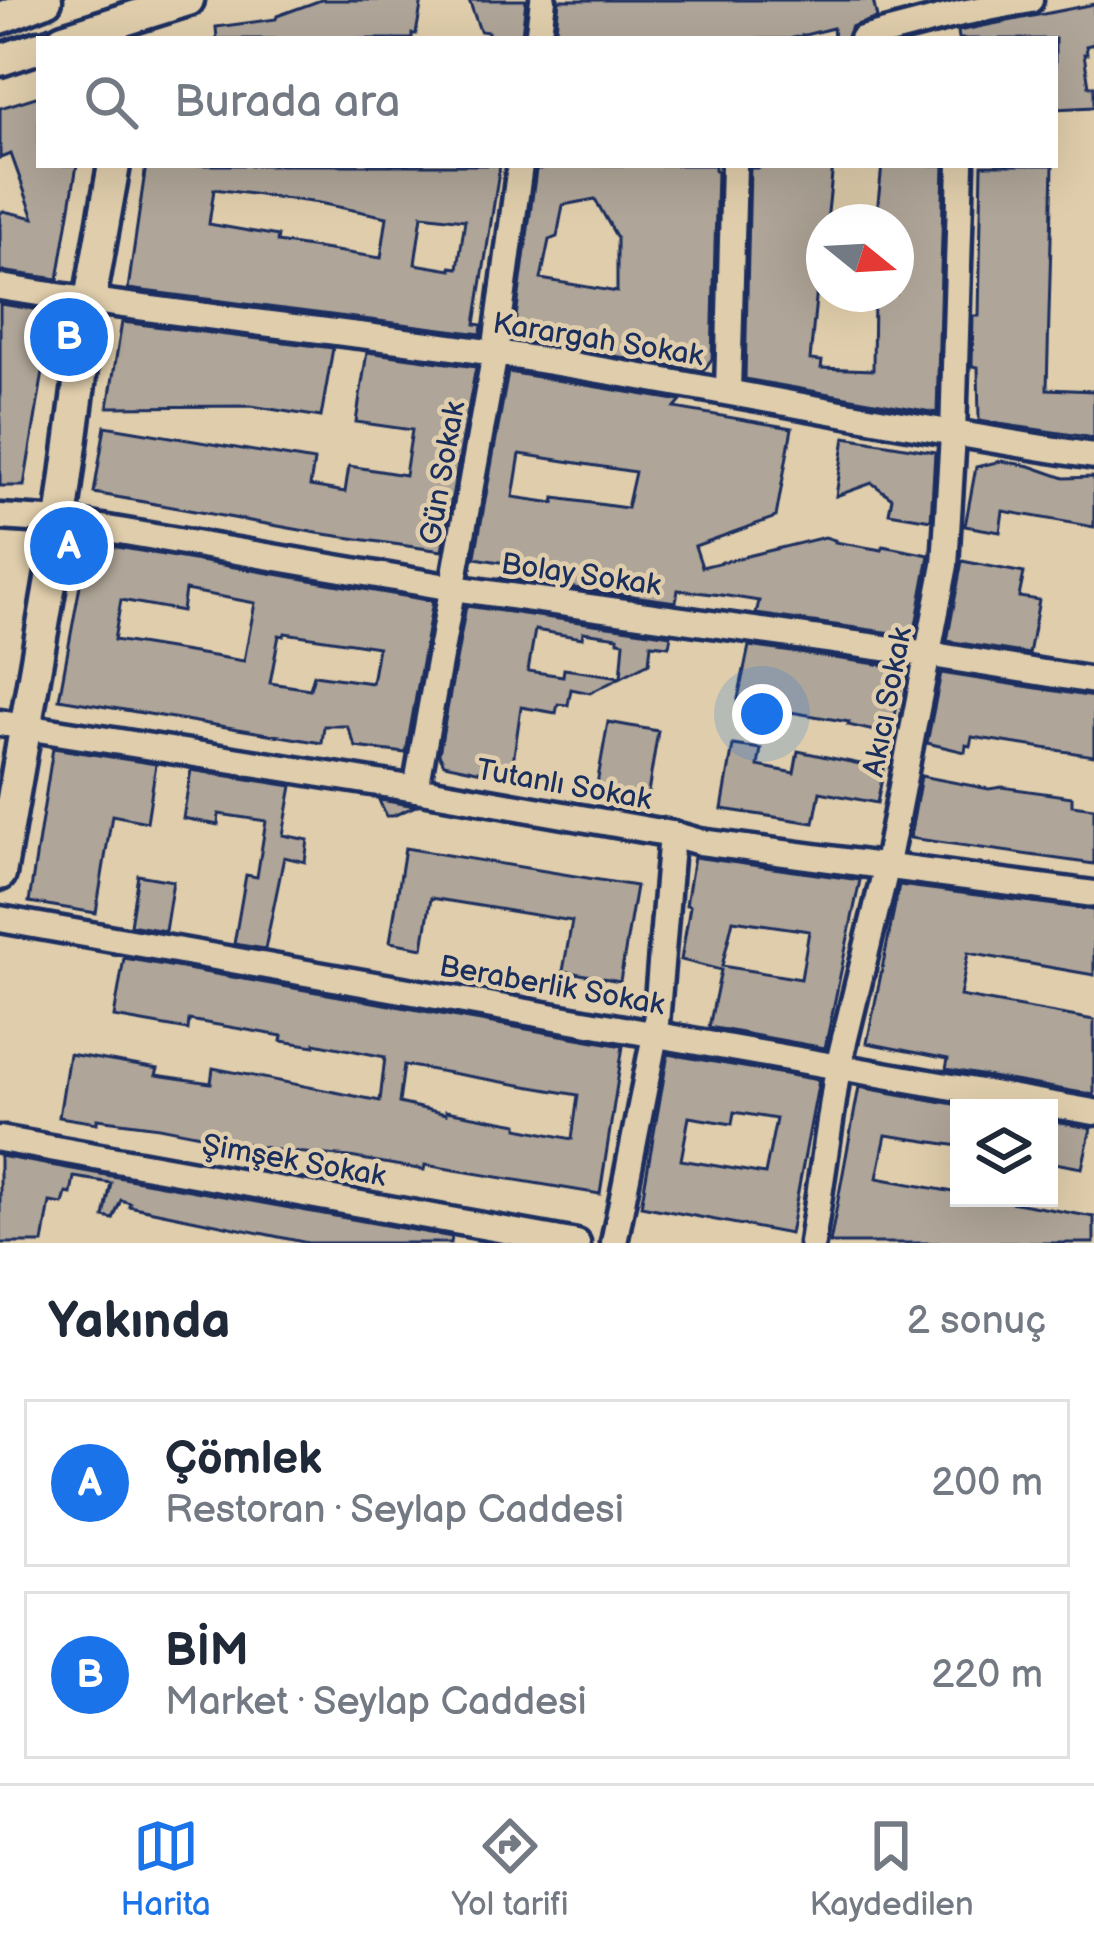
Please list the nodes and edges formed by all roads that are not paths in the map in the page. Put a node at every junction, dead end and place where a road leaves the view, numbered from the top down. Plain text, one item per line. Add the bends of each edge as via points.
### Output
1 (8, 0) edge
2 (46, 0) edge
3 (188, 0) edge
4 (543, 0) edge
5 (1015, 1) edge
6 (0, 16) edge
7 (133, 18) edge
8 (962, 26) edge
9 (73, 36) edge
10 (538, 36) edge
11 (885, 36) edge
12 (36, 47) edge
13 (4, 58) edge
14 (36, 63) edge
15 (113, 168) edge
16 (520, 168) edge
17 (734, 168) edge
18 (962, 168) edge
19 (0, 287) edge
20 (90, 300) junction
21 (495, 353) junction
22 (728, 392) junction
23 (953, 435) junction
24 (1094, 456) edge
25 (0, 517) edge
26 (61, 521) junction
27 (454, 588) junction
28 (927, 654) junction
29 (1094, 681) edge
30 (13, 725) edge
31 (416, 789) junction
32 (672, 834) junction
33 (886, 868) junction
34 (0, 874) edge
35 (1094, 894) edge
36 (0, 920) edge
37 (655, 1035) junction
38 (838, 1067) junction
39 (1094, 1112) edge
40 (0, 1139) edge
41 (577, 1243) edge
42 (614, 1243) edge
43 (812, 1243) edge

1 - 6 street
2 - 6 main road
3 - 7 main road
4 - 10 street
5 - 8 street
7 - 9 main road
8 - 11 street
12 - 13 main road
13 - 14 street
15 - 20 main road
16 - 21 street, Gün Sokak
17 - 22 street
18 - 23 street, Akıcı Sokak
19 - 20 street, Karargah Sokak
20 - 21 street, Karargah Sokak
20 - 26 main road
21 - 22 street, Karargah Sokak
21 - 27 street, Gün Sokak
22 - 23 street, Karargah Sokak
23 - 24 street, Karargah Sokak
23 - 28 street, Akıcı Sokak via 945,565
25 - 26 street, Bolay Sokak
26 - 27 street, Bolay Sokak
26 - 30 main road
27 - 28 street, Bolay Sokak
27 - 31 street, Gün Sokak
28 - 29 street, Bolay Sokak
28 - 33 street, Akıcı Sokak
30 - 31 street, Tutanlı Sokak
30 - 34 main road
31 - 32 street, Tutanlı Sokak
32 - 33 street, Tutanlı Sokak
32 - 37 street
33 - 35 street, Tutanlı Sokak
33 - 38 street, Akıcı Sokak
36 - 37 street, Beraberlik Sokak
37 - 38 street, Beraberlik Sokak
37 - 42 street
38 - 39 street, Beraberlik Sokak
38 - 43 street, Akıcı Sokak
40 - 41 street, Şimşek Sokak

